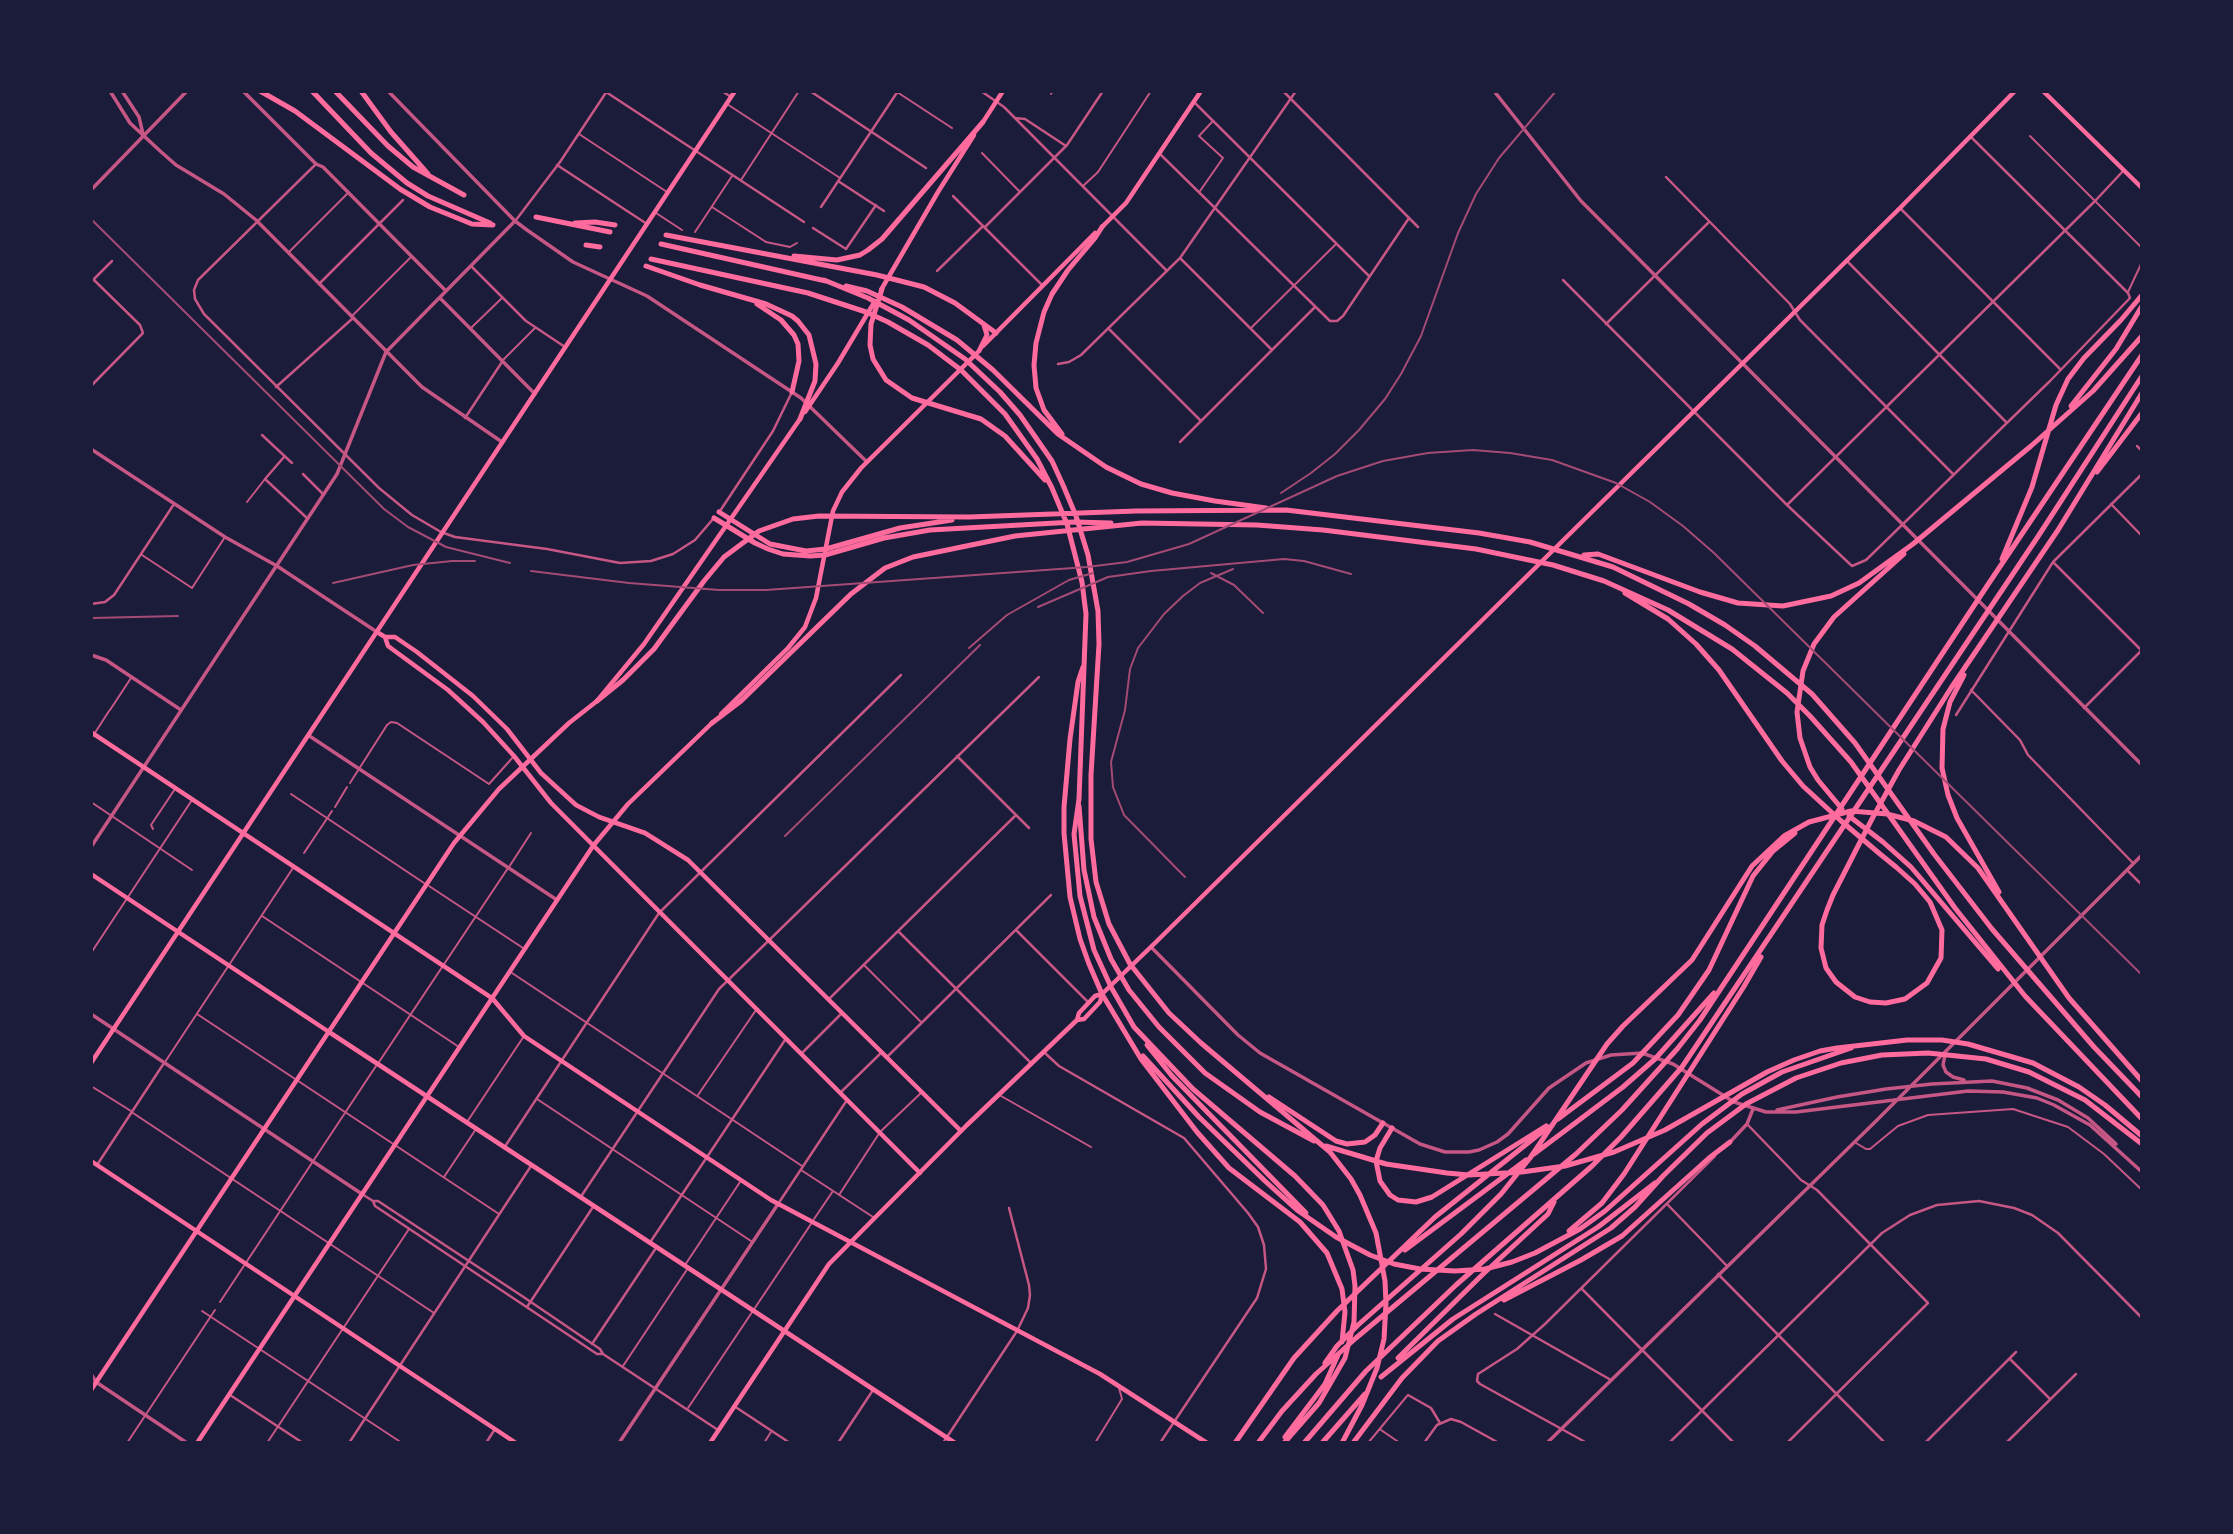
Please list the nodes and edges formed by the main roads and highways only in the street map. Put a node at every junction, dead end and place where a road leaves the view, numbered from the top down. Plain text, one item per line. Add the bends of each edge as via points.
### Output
1 (260, 91) edge
2 (312, 91) edge
3 (335, 91) edge
4 (361, 91) edge
5 (735, 91) edge
6 (1003, 91) edge
7 (1201, 91) edge
8 (2015, 91) edge
9 (2043, 91) edge
10 (983, 122) junction
11 (433, 179) junction
12 (2142, 188) edge
13 (464, 195) dead end
14 (536, 217) dead end
15 (569, 224) junction
16 (615, 225) dead end
17 (1102, 227) junction
18 (610, 232) dead end
19 (666, 235) dead end
20 (661, 244) dead end
21 (586, 246) dead end
22 (598, 249) dead end
23 (752, 250) junction
24 (651, 259) dead end
25 (646, 266) dead end
26 (824, 280) junction
27 (882, 289) junction
28 (2142, 295) edge
29 (745, 299) junction
30 (2142, 306) edge
31 (984, 323) junction
32 (996, 333) junction
33 (2142, 336) edge
34 (978, 351) junction
35 (2142, 355) edge
36 (2142, 376) edge
37 (792, 391) road end
38 (2142, 393) edge
39 (2142, 413) edge
40 (800, 419) junction
41 (2058, 422) junction
42 (1068, 442) junction
43 (1052, 488) junction
44 (2080, 495) junction
45 (1286, 510) junction
46 (969, 517) junction
47 (1142, 523) junction
48 (1913, 544) junction
49 (1581, 555) junction
50 (1998, 568) junction
51 (1604, 581) junction
52 (377, 632) junction
53 (385, 637) junction
54 (1086, 657) junction
55 (1971, 660) junction
56 (597, 701) junction
57 (712, 723) junction
58 (92, 735) edge
59 (552, 784) junction
60 (537, 786) junction
61 (1079, 799) junction
62 (1819, 820) junction
63 (612, 822) junction
64 (243, 833) junction
65 (593, 846) junction
66 (91, 874) edge
67 (2012, 916) junction
68 (178, 932) junction
69 (394, 933) junction
70 (1766, 944) junction
71 (1723, 983) junction
72 (1102, 994) junction
73 (2025, 996) junction
74 (492, 998) junction
75 (1077, 1020) junction
76 (1134, 1027) junction
77 (329, 1032) junction
78 (1126, 1035) junction
79 (1859, 1044) junction
80 (91, 1063) edge
81 (2142, 1082) edge
82 (1249, 1084) junction
83 (427, 1097) junction
84 (2142, 1097) edge
85 (1569, 1111) junction
86 (2142, 1119) edge
87 (1383, 1123) road end
88 (1392, 1128) road end
89 (961, 1131) junction
90 (2142, 1136) edge
91 (1730, 1142) road end
92 (2142, 1144) edge
93 (91, 1161) edge
94 (920, 1172) junction
95 (1663, 1176) junction
96 (1555, 1200) junction
97 (1318, 1225) junction
98 (196, 1231) junction
99 (850, 1242) junction
100 (1550, 1245) junction
101 (1390, 1261) junction
102 (294, 1296) junction
103 (1476, 1314) junction
104 (785, 1331) junction
105 (1316, 1374) junction
106 (1381, 1377) junction
107 (94, 1382) edge
108 (91, 1390) edge
109 (197, 1443) edge
110 (516, 1443) edge
111 (710, 1443) edge
112 (955, 1443) edge
113 (1207, 1443) edge
114 (1235, 1443) edge
115 (1258, 1443) edge
116 (1282, 1443) edge
117 (1304, 1443) edge
118 (1322, 1443) edge
119 (1342, 1443) edge
120 (1353, 1443) edge

1 - 2 highway via 430,207 472,224 493,225 407,183
3 - 11 highway via 388,146
4 - 11 highway
5 - 52 main road
6 - 10 main road
7 - 17 main road via 1126,203
8 - 72 main road
9 - 12 main road
10 - 23 highway via 882,239 860,255 821,260
10 - 27 main road
11 - 13 highway
14 - 15 highway
15 - 16 highway
15 - 18 highway
17 - 32 main road
17 - 42 highway via 1052,294 1036,343 1034,376 1039,399
19 - 23 highway
20 - 26 highway
21 - 22 highway
23 - 31 highway via 923,287
24 - 43 highway via 844,304 911,334 942,354 1005,414
25 - 29 highway
26 - 42 highway via 902,307 957,340
26 - 82 highway via 878,304 950,346 985,377 1052,461 1088,555 1098,611 1091,854 1100,900 1121,949 1144,984 1178,1023
27 - 40 main road
27 - 43 highway via 870,331 873,359 891,386 993,426
28 - 50 highway via 2076,368 2062,391 2032,487
29 - 37 highway via 772,313 794,335 799,356
29 - 40 highway via 792,316 809,335 816,374
30 - 41 highway via 2101,371
31 - 32 highway
31 - 34 highway via 987,335
32 - 34 main road
33 - 41 highway
34 - 57 main road via 851,478 833,511 813,609 803,631
35 - 50 highway
36 - 70 highway
38 - 44 highway
39 - 44 highway
40 - 56 main road via 644,644
41 - 48 highway
42 - 45 highway via 1141,484 1185,496
43 - 54 highway via 1076,552 1086,614
44 - 55 highway
45 - 46 highway
45 - 49 highway via 1479,533
46 - 47 highway via 806,551 770,544 717,515 768,549 810,556 930,530
46 - 56 highway via 818,516 759,531 724,557 642,662
47 - 51 highway via 1323,530 1476,549 1532,559
47 - 57 highway via 1014,536 898,562 851,594
48 - 49 highway via 1847,589 1783,606 1738,603 1598,554
48 - 73 highway via 1844,606 1814,644 1802,671 1798,697 1800,738 1810,767 1843,811 1911,867
49 - 84 highway via 1657,587 1725,625 1812,694 1855,743 1992,929
50 - 71 highway
51 - 55 highway via 1652,608 1696,643 1803,786 1840,820 1915,884 1930,902 1942,930 1941,958 1933,975 1913,995 1877,1003 1855,997 1836,982 1823,961 1822,925 1833,895 1856,850 1899,770
51 - 73 highway via 1700,628 1760,670 1810,716 1851,762 1929,873
52 - 53 main road
52 - 64 main road
53 - 59 main road via 417,652 473,696
53 - 60 main road via 388,646 468,707
54 - 61 highway
54 - 72 highway via 1078,682 1064,807 1069,890 1080,939
55 - 67 highway via 1950,702 1941,740 1942,768 1957,818
56 - 69 main road via 499,789 460,836
57 - 63 main road
58 - 64 main road
59 - 60 main road
59 - 63 main road via 576,805
60 - 65 main road
61 - 76 highway via 1074,827 1085,922 1102,968
61 - 79 highway via 1084,870 1094,916 1111,959 1133,995 1205,1073 1243,1101 1322,1144 1367,1159 1469,1175 1565,1166 1665,1130 1794,1060
62 - 67 highway via 1851,811 1902,817 1926,826 1967,856
62 - 85 highway via 1793,834 1762,862 1709,970 1678,1015 1633,1063
62 - 105 highway via 1790,832 1762,855 1692,960 1607,1044 1514,1178 1483,1214 1358,1325
63 - 65 main road
63 - 89 main road via 682,855
64 - 68 main road
64 - 69 main road
65 - 74 main road
65 - 94 main road
66 - 68 main road
67 - 81 highway via 2070,998
68 - 77 main road
68 - 80 main road
69 - 74 main road
69 - 77 main road
70 - 96 highway via 1668,1084
70 - 100 highway via 1756,968 1611,1192
71 - 101 highway via 1670,1043 1607,1100
71 - 105 highway via 1678,1048 1602,1130
72 - 75 main road via 1088,1002
72 - 75 main road via 1084,1019
72 - 78 highway
73 - 86 highway
74 - 83 main road
74 - 99 main road via 524,1036 778,1204
75 - 89 main road
76 - 97 highway via 1171,1076
76 - 116 highway via 1193,1089 1296,1176 1331,1216 1348,1251 1355,1286 1350,1344 1328,1389
77 - 83 main road
77 - 98 main road
78 - 97 highway via 1238,1155
78 - 116 highway via 1219,1157 1308,1230 1327,1253 1339,1279 1345,1312 1339,1354 1325,1384
79 - 90 highway via 1942,1040 2010,1055 2055,1073
79 - 100 highway via 1782,1072 1742,1094 1605,1211
82 - 87 highway via 1336,1141 1365,1142
82 - 119 highway via 1330,1152 1351,1179 1369,1213 1382,1257 1385,1327 1377,1368
83 - 102 main road
83 - 104 main road
85 - 88 highway via 1432,1198 1416,1202 1398,1200 1380,1181 1376,1161
85 - 101 highway via 1435,1217
89 - 94 main road
91 - 103 highway via 1622,1236
92 - 95 highway via 2085,1100 2010,1065 1957,1054 1882,1055 1796,1078 1756,1098 1690,1148
93 - 98 main road
94 - 99 main road
95 - 103 highway via 1636,1208 1611,1228
95 - 106 highway via 1598,1227 1453,1319
96 - 106 highway via 1548,1214
96 - 117 highway via 1390,1347
97 - 100 highway via 1370,1255 1420,1269 1485,1269
98 - 102 main road
98 - 107 main road
99 - 104 main road via 829,1264
99 - 113 main road via 1118,1384
101 - 114 highway via 1294,1358
102 - 109 main road
102 - 110 main road
103 - 120 highway via 1418,1360
104 - 111 main road
104 - 112 main road
105 - 115 highway
106 - 118 highway
107 - 108 main road

